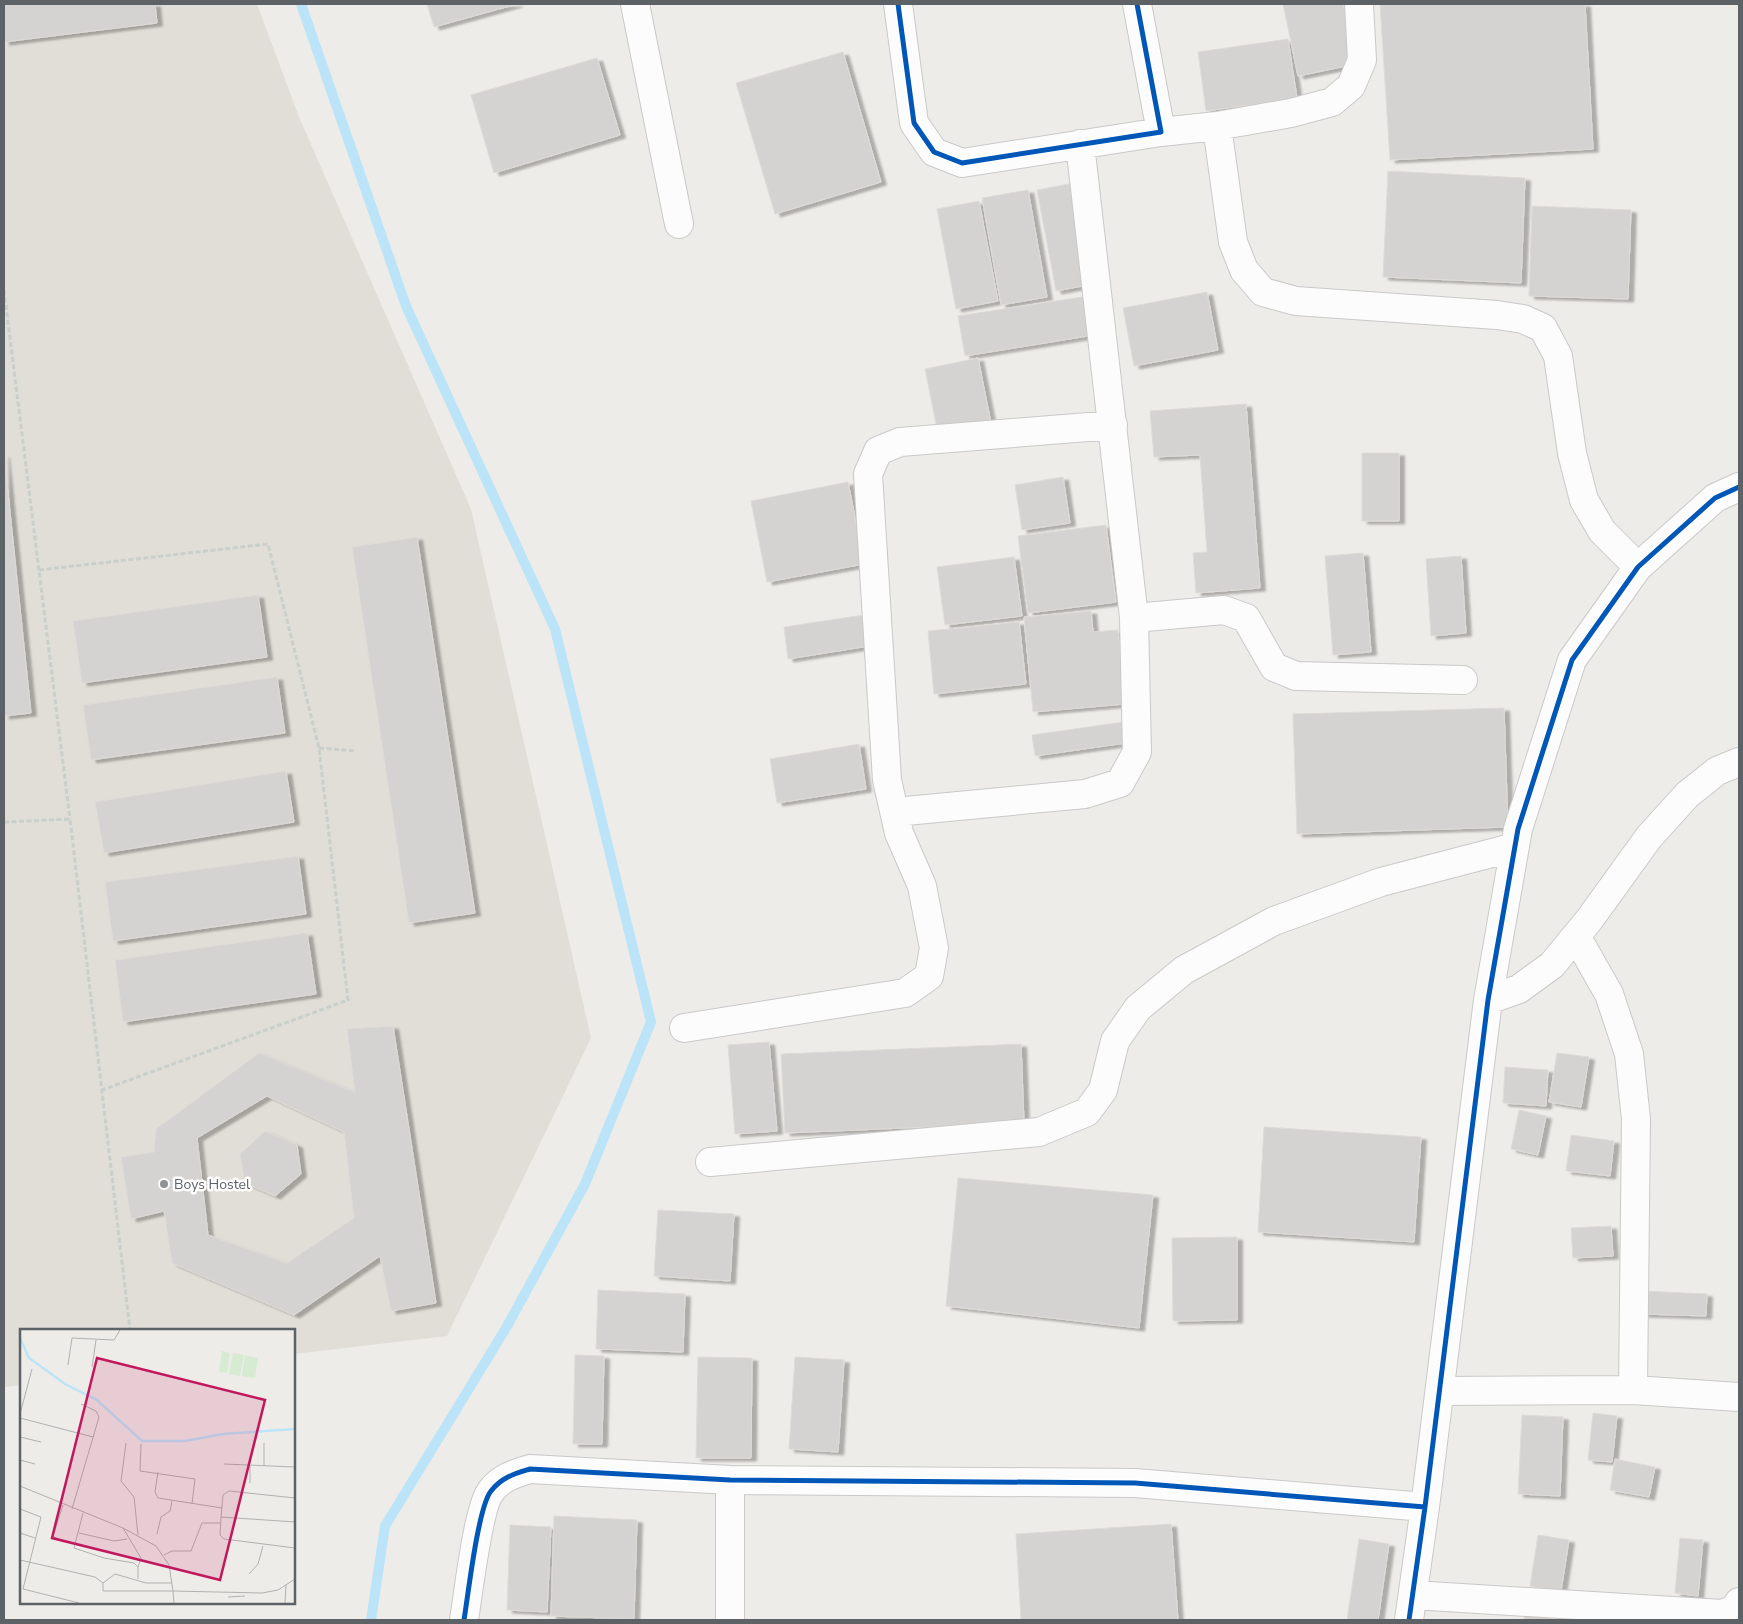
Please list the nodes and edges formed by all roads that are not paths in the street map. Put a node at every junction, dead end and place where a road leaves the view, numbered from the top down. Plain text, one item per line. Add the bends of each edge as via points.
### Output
1 (635, 4) edge
2 (898, 4) edge
3 (1137, 4) edge
4 (1359, 4) edge
5 (1217, 126) junction
6 (1161, 132) junction
7 (1080, 144) junction
8 (679, 224) dead end
9 (1113, 425) junction
10 (1739, 488) edge
11 (1638, 567) junction
12 (1134, 618) junction
13 (1463, 680) dead end
14 (1739, 762) edge
15 (895, 812) junction
16 (1515, 847) junction
17 (1576, 936) junction
18 (1488, 1000) junction
19 (684, 1028) dead end
20 (710, 1162) dead end
21 (1633, 1390) junction
22 (1440, 1391) junction
23 (1739, 1397) edge
24 (730, 1480) junction
25 (1426, 1507) junction
26 (1739, 1602) edge
27 (1411, 1608) edge
28 (464, 1620) edge
29 (730, 1620) edge

1 - 8 street
2 - 7 street via 914,123 934,152 962,164
3 - 6 street
4 - 5 street via 1362,60 1351,86 1332,102
5 - 6 street
5 - 11 street via 1233,242 1244,270 1263,292 1296,300 1497,315 1523,319 1543,328 1558,356 1572,453 1584,500 1602,531
6 - 7 street
7 - 9 street
9 - 12 street
9 - 15 street via 900,442 878,451 868,474 887,780
10 - 11 street via 1714,498
11 - 16 street via 1572,660
12 - 13 street via 1224,610 1246,618 1274,667 1296,676
12 - 15 street via 1137,752 1120,784 1084,794
14 - 17 street via 1717,770 1687,795 1649,838
15 - 19 street via 899,833 922,886 934,948 929,976 904,993
16 - 18 street
16 - 20 street via 1381,882 1274,921 1184,970 1138,1008 1115,1041 1103,1090 1087,1112 1065,1122 1039,1132
17 - 18 street via 1552,965 1520,989
17 - 21 street via 1608,994 1629,1054 1636,1119
18 - 22 street
21 - 22 street
21 - 23 street
22 - 25 street
24 - 25 street via 1135,1483
24 - 28 street via 530,1469 509,1475 490,1492 482,1512
24 - 29 street
25 - 27 street
26 - 27 street via 1735,1609 1722,1614

